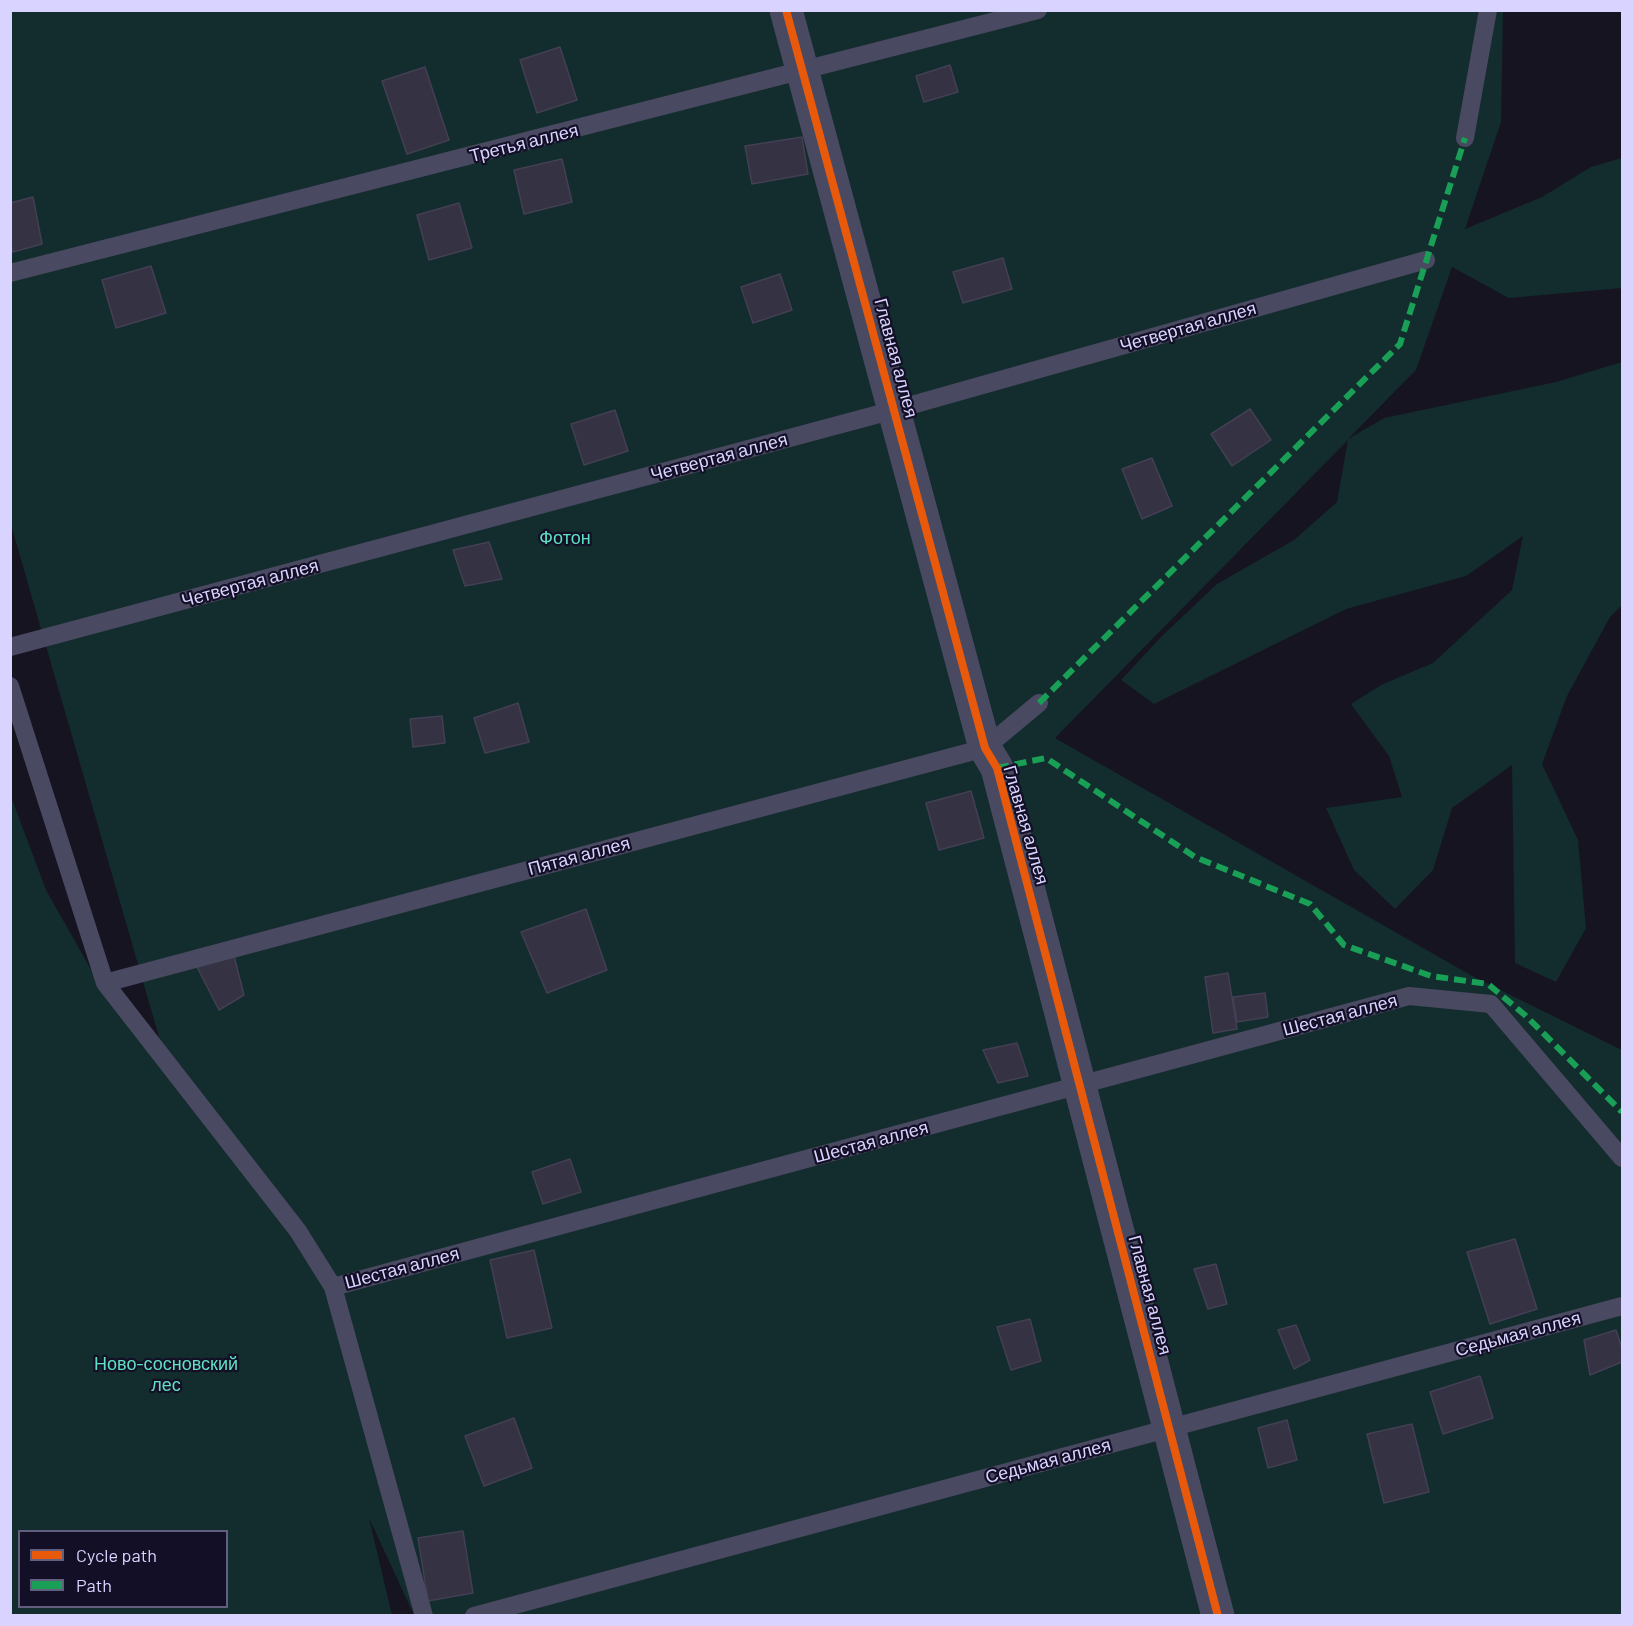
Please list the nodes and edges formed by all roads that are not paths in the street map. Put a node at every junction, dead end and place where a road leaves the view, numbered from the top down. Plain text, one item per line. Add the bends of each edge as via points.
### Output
1 (786, 10) edge
2 (1038, 10) edge
3 (1488, 10) edge
4 (802, 72) junction
5 (1465, 138) dead end
6 (1426, 260) dead end
7 (10, 273) edge
8 (894, 410) junction
9 (10, 647) edge
10 (10, 686) edge
11 (1039, 703) dead end
12 (985, 748) junction
13 (105, 983) junction
14 (1080, 1085) junction
15 (1623, 1158) edge
16 (333, 1287) junction
17 (1623, 1306) edge
18 (1170, 1428) junction
19 (424, 1616) edge
20 (474, 1616) edge
21 (1218, 1616) edge

1 - 4 street, Главная аллея
2 - 4 lane, Третья аллея
3 - 5 lane
4 - 7 lane, Третья аллея
4 - 8 street, Главная аллея
6 - 8 lane, Четвертая аллея
8 - 9 lane, Четвертая аллея
8 - 12 street, Главная аллея
10 - 13 lane
11 - 12 lane, Пятая аллея
12 - 13 lane, Пятая аллея
12 - 14 street, Главная аллея via 997,768
13 - 16 lane via 298,1231
14 - 15 lane, Шестая аллея via 1409,996 1491,1004
14 - 16 lane, Шестая аллея
14 - 18 street, Главная аллея
16 - 19 lane
17 - 18 lane, Седьмая аллея
18 - 20 lane, Седьмая аллея
18 - 21 street, Главная аллея

